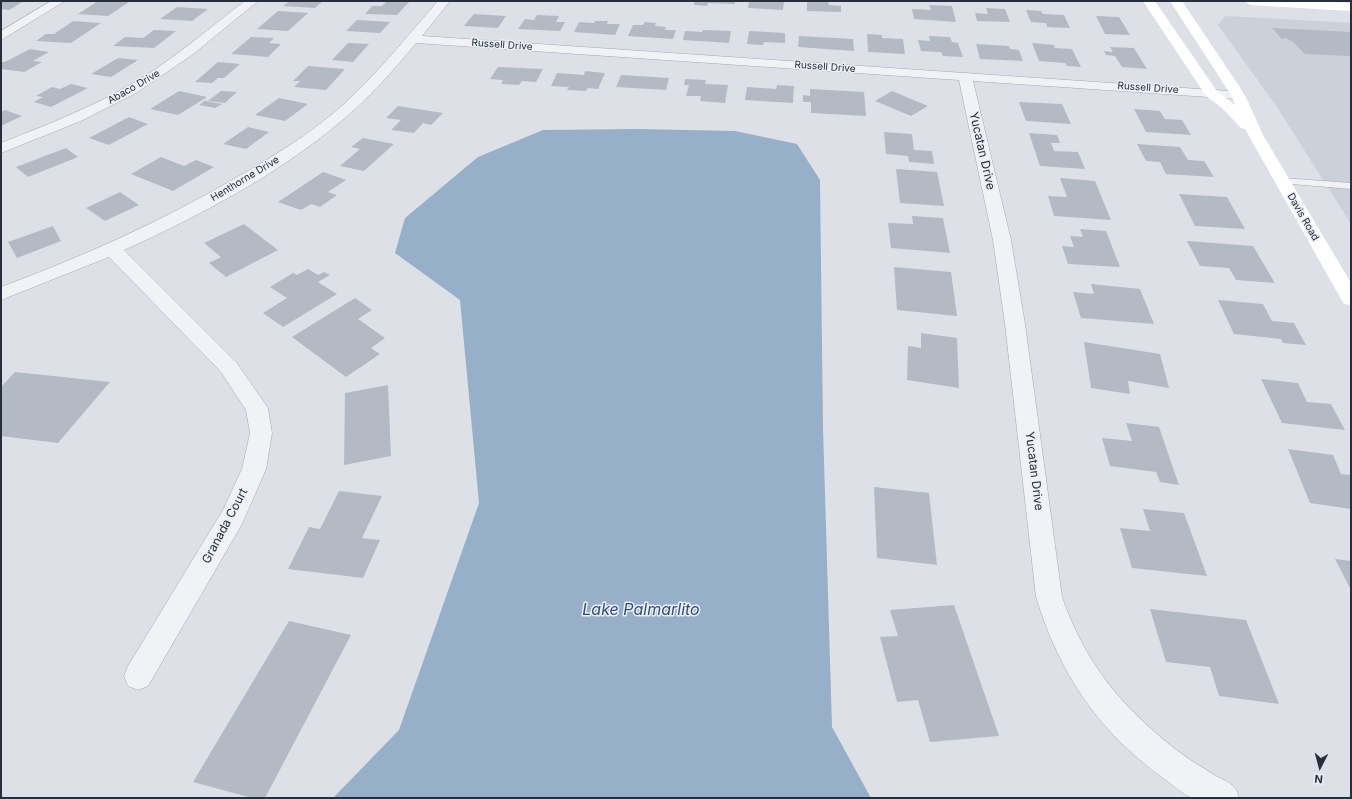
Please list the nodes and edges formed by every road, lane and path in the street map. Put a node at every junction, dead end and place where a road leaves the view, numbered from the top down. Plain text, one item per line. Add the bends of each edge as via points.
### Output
1 (59, 1) edge
2 (252, 1) edge
3 (444, 1) edge
4 (1149, 1) edge
5 (1176, 1) edge
6 (1250, 1) edge
7 (1351, 7) edge
8 (1, 36) edge
9 (412, 39) junction
10 (965, 76) junction
11 (1211, 93) junction
12 (1238, 95) junction
13 (1255, 135) junction
14 (1, 148) edge
15 (1283, 181) junction
16 (1351, 186) edge
17 (112, 249) junction
18 (1, 294) edge
19 (1351, 299) edge
20 (138, 676) dead end
21 (1223, 798) edge

1 - 8 street
2 - 14 street, Abaco Drive via 147,81 72,120
3 - 9 street, Henthorne Drive
4 - 11 street, Davis Road
5 - 12 street, Davis Road
6 - 7 street
9 - 10 street, Russell Drive
9 - 17 street, Henthorne Drive via 374,83 346,110 310,138 225,192
10 - 11 street, Russell Drive
10 - 21 street, Yucatan Drive via 1002,240 1049,597 1055,619 1078,667 1115,715 1164,761
11 - 12 street, Russell Drive
11 - 13 street, Davis Road via 1227,105
12 - 13 street, Davis Road
13 - 15 street, Davis Road
15 - 16 lane
15 - 19 street, Davis Road
17 - 18 street, Henthorne Drive
17 - 20 street, Granada Court via 229,367 257,408 261,433 254,469 233,516

